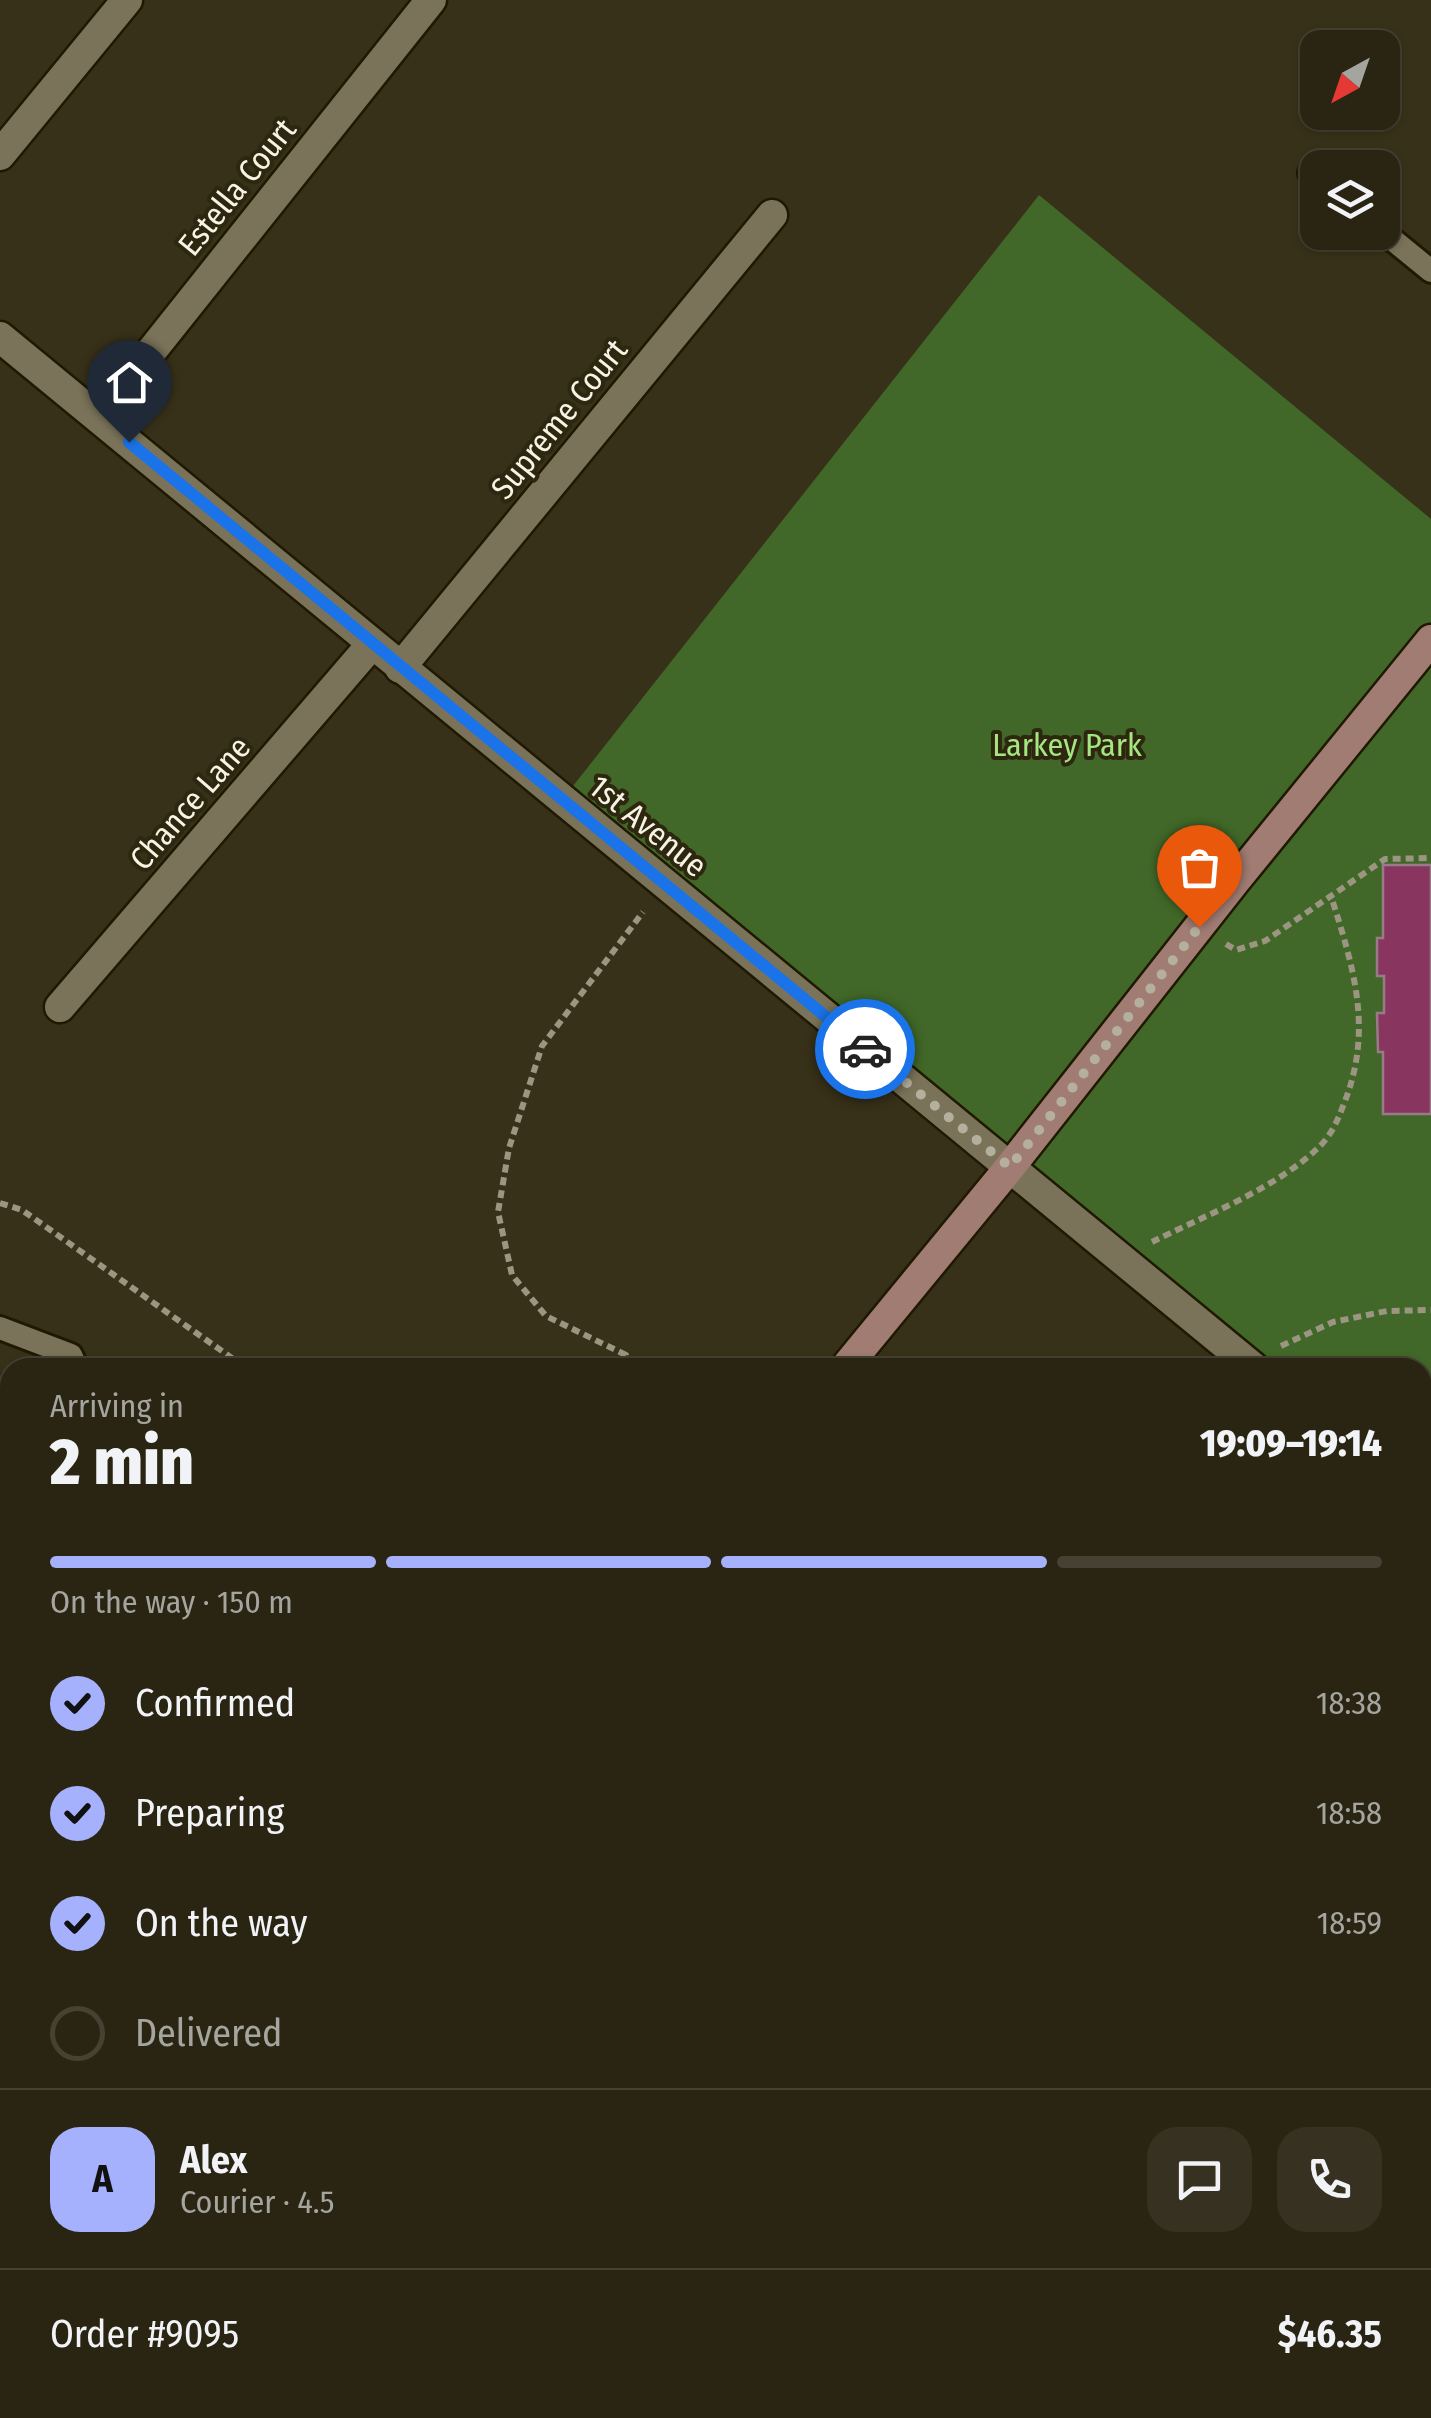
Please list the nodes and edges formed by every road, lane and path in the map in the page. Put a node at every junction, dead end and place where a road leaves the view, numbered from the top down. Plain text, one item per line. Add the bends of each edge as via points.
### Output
1 (127, 0) edge
2 (431, 0) edge
3 (0, 155) edge
4 (772, 215) dead end
5 (1400, 246) edge
6 (1431, 270) edge
7 (0, 338) edge
8 (98, 417) junction
9 (1431, 640) edge
10 (372, 644) junction
11 (400, 668) junction
12 (1431, 858) edge
13 (664, 884) junction
14 (1331, 896) junction
15 (1199, 927) junction
16 (60, 1007) dead end
17 (1010, 1167) junction
18 (0, 1203) edge
19 (1120, 1258) junction
20 (1431, 1310) edge
21 (0, 1328) edge
22 (72, 1358) edge
23 (232, 1358) edge
24 (626, 1358) edge
25 (853, 1358) edge
26 (1241, 1358) edge
27 (1264, 1358) edge

1 - 3 street
2 - 8 street, Estella Court
4 - 11 street, Supreme Court
5 - 6 lane
7 - 8 street, 1st Avenue
8 - 10 street, 1st Avenue
9 - 15 street
10 - 11 street, 1st Avenue
10 - 16 street, Chance Lane
11 - 13 street, 1st Avenue
12 - 14 path via 1384,859
13 - 17 street, 1st Avenue
13 - 24 path via 542,1046 509,1148 498,1212 512,1275 546,1316
14 - 15 path via 1265,942 1236,950
14 - 19 path via 1355,980 1360,1050 1336,1126 1320,1146 1258,1189
15 - 17 street
17 - 19 street, 1st Avenue
17 - 25 street
18 - 23 path via 22,1210
19 - 26 street, 1st Avenue
20 - 27 path via 1333,1322
21 - 22 lane

